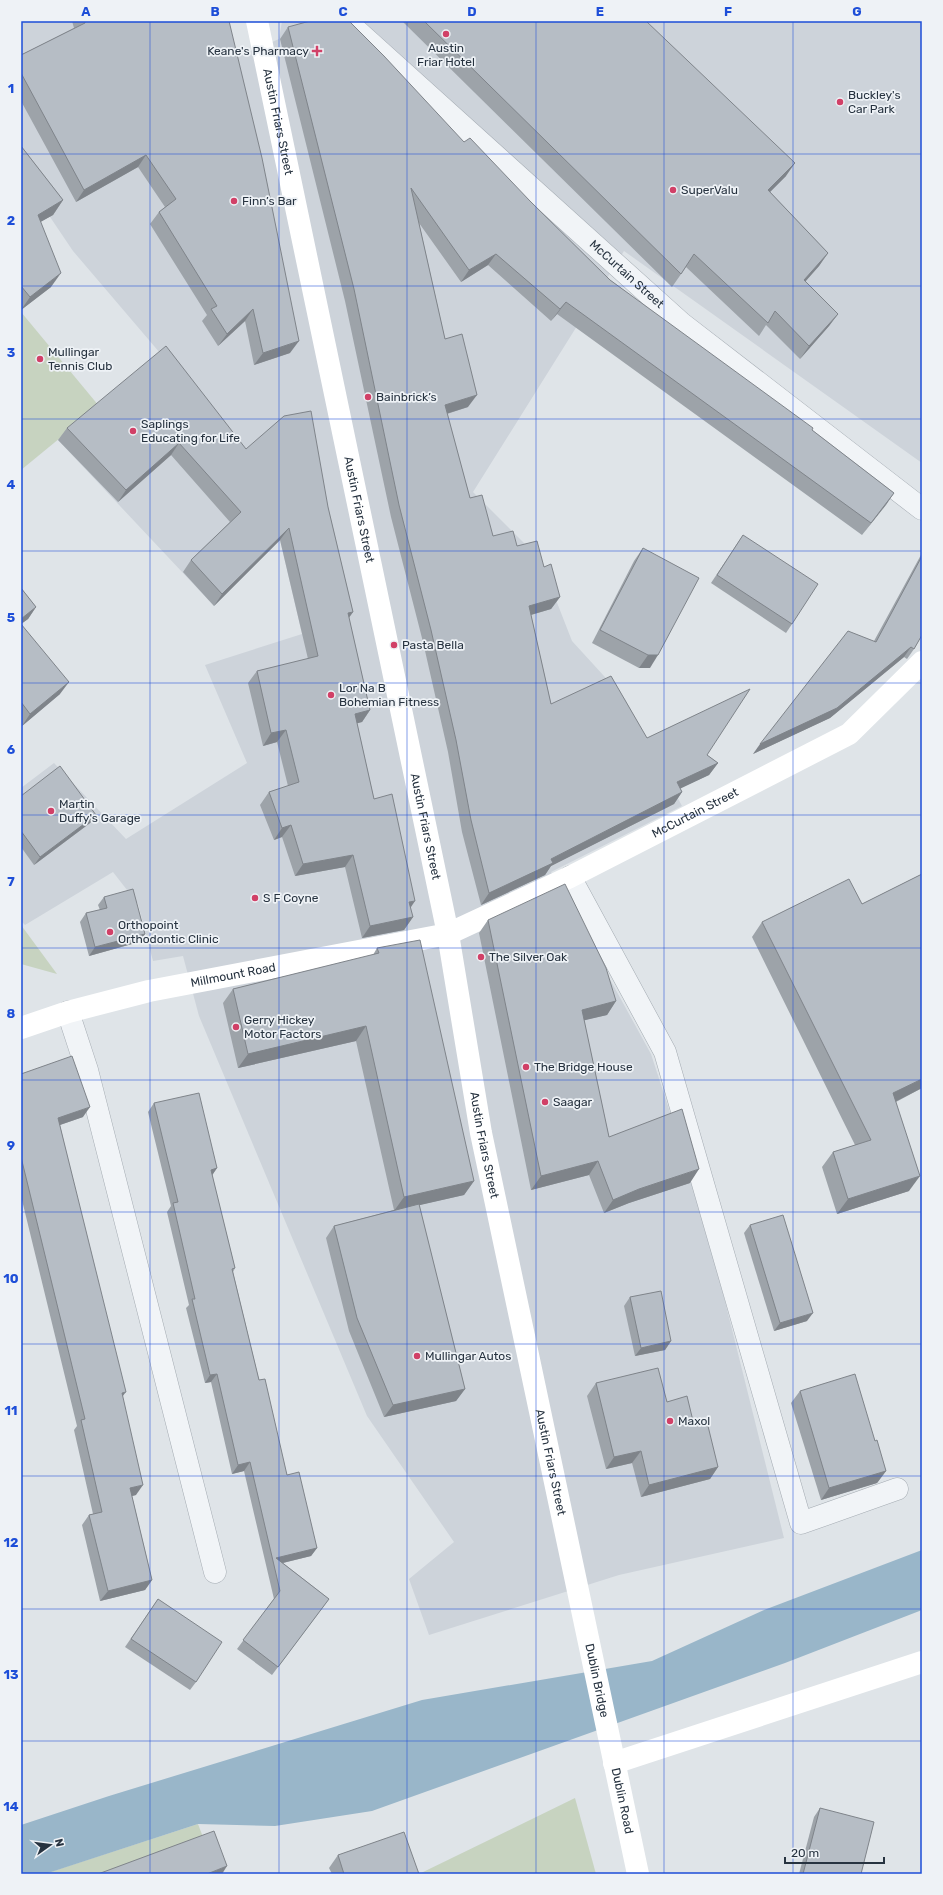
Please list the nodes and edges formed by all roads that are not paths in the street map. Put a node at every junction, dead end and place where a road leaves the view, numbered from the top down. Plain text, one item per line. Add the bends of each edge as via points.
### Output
1 (256, 21) edge
2 (346, 21) edge
3 (922, 509) edge
4 (922, 662) edge
5 (570, 877) junction
6 (448, 934) junction
7 (68, 1012) junction
8 (21, 1028) edge
9 (897, 1489) dead end
10 (215, 1572) dead end
11 (586, 1633) joint
12 (922, 1662) edge
13 (606, 1728) joint
14 (614, 1763) junction
15 (638, 1874) edge

1 - 6 main road, Austin Friars Street
2 - 3 street, McCurtain Street via 681,323
4 - 5 main road, McCurtain Street via 849,734
5 - 6 main road, McCurtain Street
5 - 9 street via 665,1052 802,1523
6 - 7 main road, Millmount Road via 149,991
6 - 11 main road, Austin Friars Street via 481,1133
7 - 8 main road, Millmount Road
7 - 10 street via 87,1070
11 - 13 main road, Dublin Bridge
12 - 14 main road
13 - 14 main road, Dublin Road
14 - 15 main road, Dublin Road

